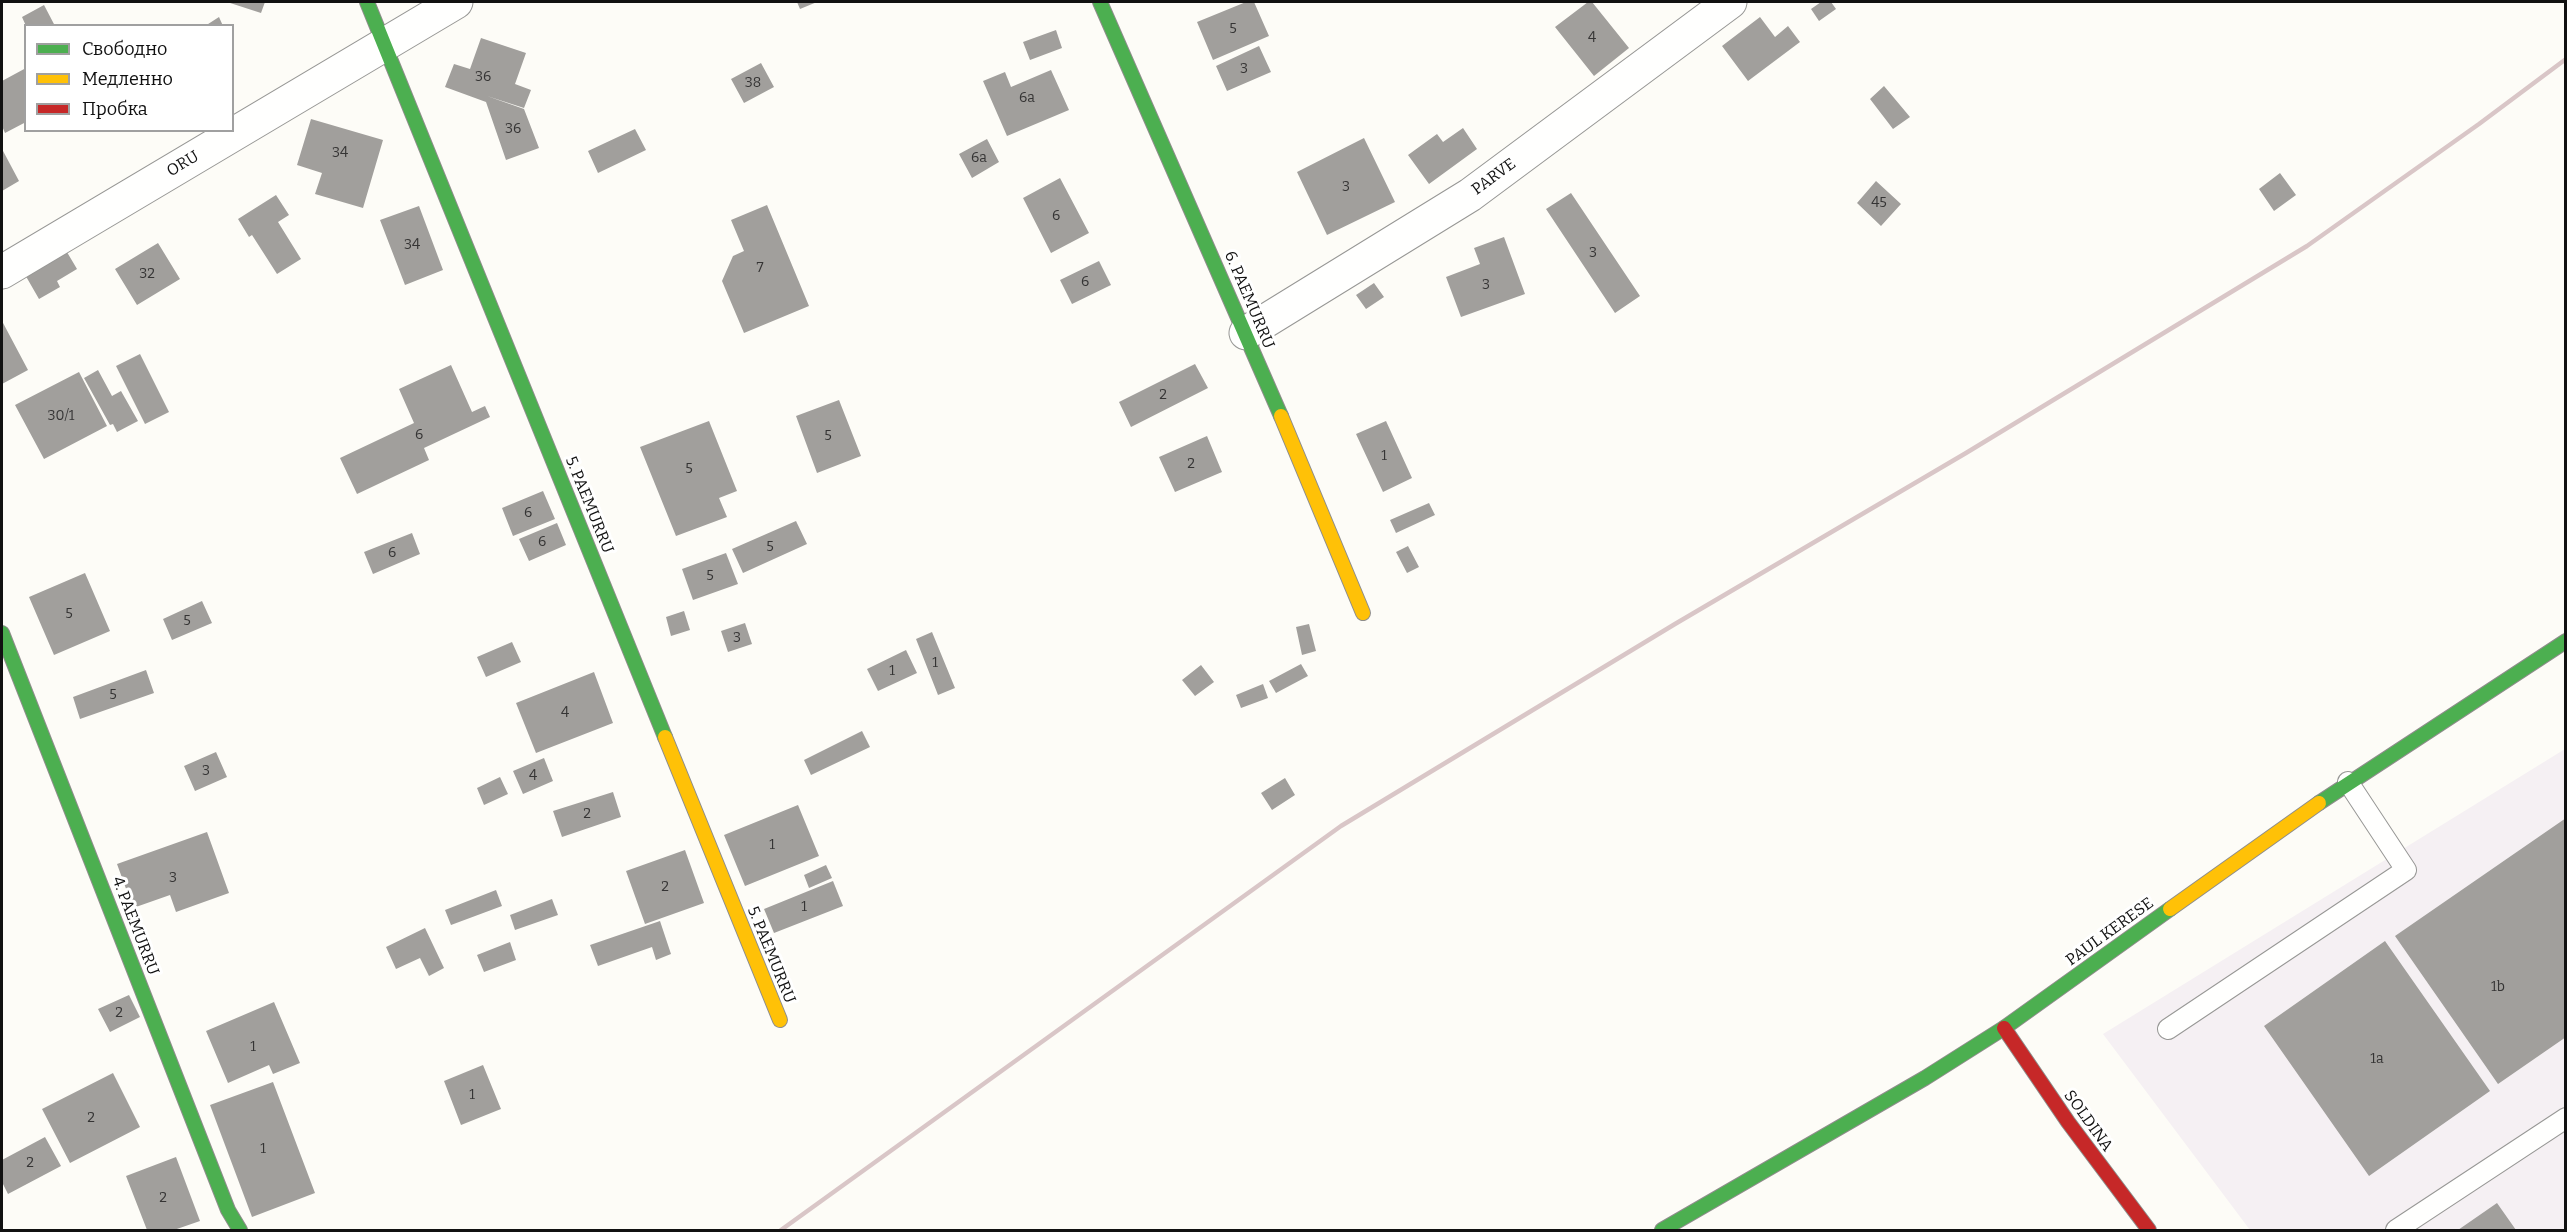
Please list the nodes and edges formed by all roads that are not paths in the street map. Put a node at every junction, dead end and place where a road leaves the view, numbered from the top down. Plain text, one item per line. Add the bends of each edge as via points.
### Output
1 (367, 2) edge
2 (456, 2) edge
3 (1100, 2) edge
4 (1730, 2) edge
5 (384, 45) junction
6 (2, 272) edge
7 (1246, 333) junction
8 (1364, 613) dead end
9 (2, 633) edge
10 (2565, 641) edge
11 (2348, 782) junction
12 (780, 1020) dead end
13 (2004, 1028) junction
14 (2168, 1029) dead end
15 (2565, 1119) edge
16 (240, 1230) edge
17 (1662, 1230) edge
18 (2149, 1230) edge
19 (2396, 1230) edge

1 - 5 main road, 5. PAEMURRU
2 - 5 street, ORU
3 - 7 main road, 6. PAEMURRU
4 - 7 street, PARVE via 1470,195
5 - 6 street, ORU
5 - 12 main road, 5. PAEMURRU
7 - 8 main road, 6. PAEMURRU
9 - 16 main road, 4. PAEMURRU via 228,1210
10 - 11 main road, PAUL KERESE
11 - 13 main road, PAUL KERESE
11 - 14 lane via 2406,870
13 - 17 main road, PAUL KERESE
13 - 18 main road, SOLDINA
15 - 19 lane

